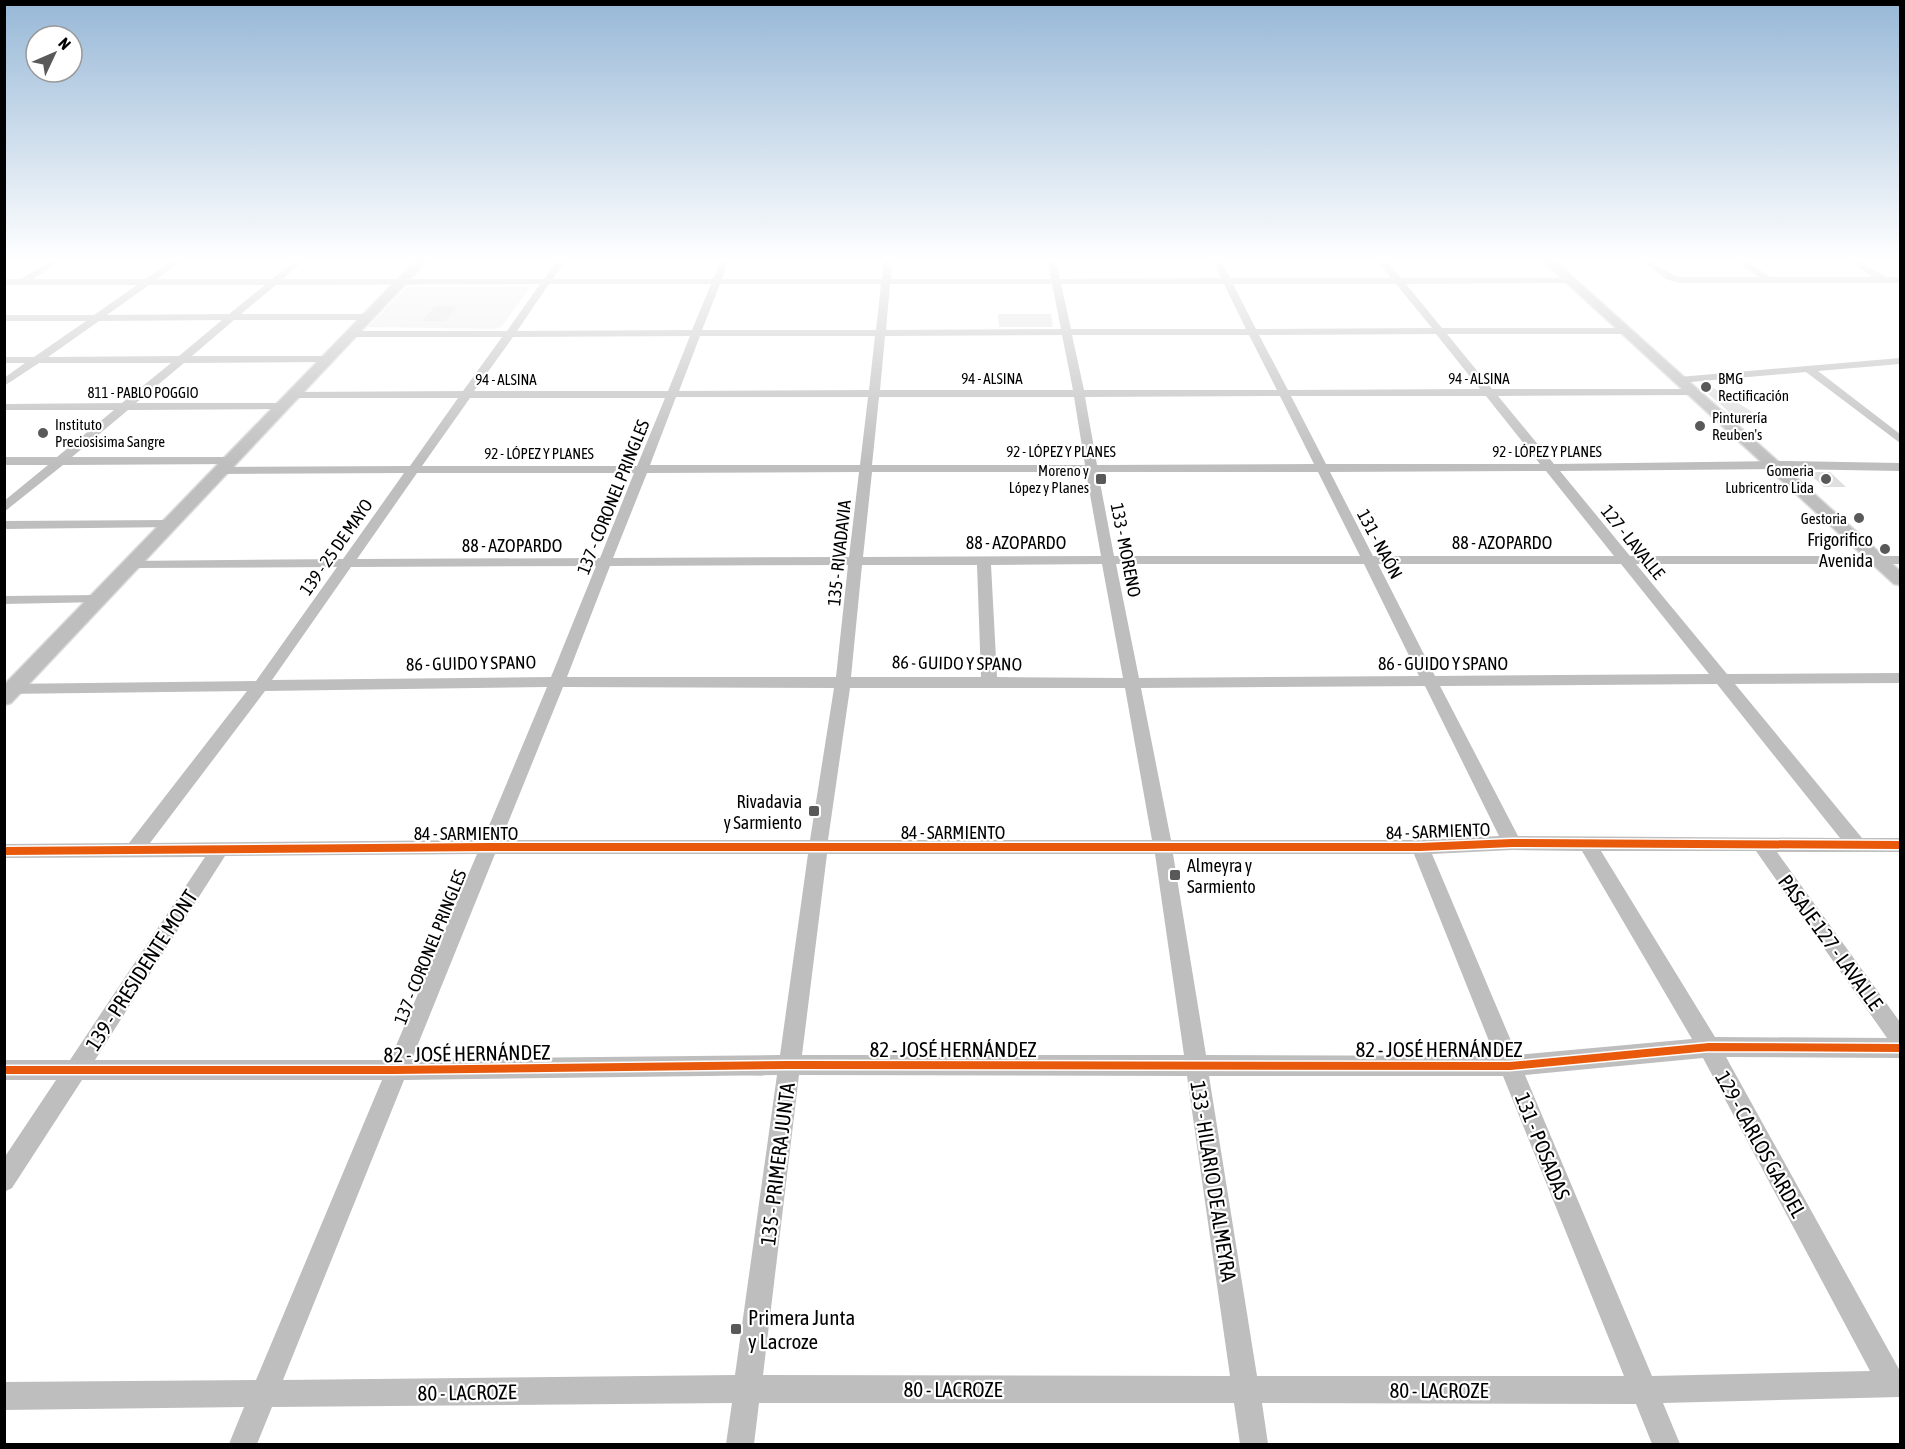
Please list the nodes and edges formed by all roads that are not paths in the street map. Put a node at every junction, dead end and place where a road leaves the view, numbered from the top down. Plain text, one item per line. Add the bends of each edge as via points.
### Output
1 (81, 329) edge
2 (218, 329) edge
3 (356, 329) edge
4 (511, 329) edge
5 (699, 329) edge
6 (881, 329) edge
7 (1064, 329) edge
8 (1252, 329) edge
9 (1437, 329) edge
10 (1623, 329) edge
11 (1065, 332) junction
12 (1254, 332) junction
13 (1440, 332) junction
14 (1627, 332) junction
15 (697, 333) junction
16 (880, 333) junction
17 (351, 334) junction
18 (507, 334) junction
19 (326, 359) junction
20 (4, 360) edge
21 (37, 360) junction
22 (182, 360) junction
23 (1900, 361) edge
24 (1808, 369) junction
25 (1679, 380) junction
26 (4, 383) edge
27 (1079, 392) junction
28 (1283, 392) junction
29 (1693, 392) junction
30 (875, 393) junction
31 (1490, 393) junction
32 (465, 394) junction
33 (670, 394) junction
34 (287, 400) junction
35 (125, 406) junction
36 (4, 407) edge
37 (1900, 439) edge
38 (4, 461) edge
39 (61, 461) junction
40 (225, 466) junction
41 (1776, 466) junction
42 (1091, 467) junction
43 (1319, 467) junction
44 (1900, 467) edge
45 (1551, 468) junction
46 (640, 469) junction
47 (867, 469) junction
48 (412, 470) junction
49 (4, 508) edge
50 (170, 524) junction
51 (4, 525) edge
52 (1110, 560) junction
53 (1369, 560) junction
54 (1625, 560) junction
55 (1878, 560) junction
56 (1900, 560) edge
57 (856, 561) junction
58 (984, 561) junction
59 (604, 563) junction
60 (131, 564) junction
61 (347, 564) junction
62 (1900, 580) edge
63 (98, 599) junction
64 (4, 600) edge
65 (1900, 678) edge
66 (1722, 680) junction
67 (843, 681) junction
68 (556, 682) junction
69 (1432, 682) junction
70 (988, 683) junction
71 (1134, 684) junction
72 (260, 686) junction
73 (7, 692) edge
74 (1512, 843) junction
75 (1761, 844) junction
76 (1588, 845) junction
77 (1857, 845) junction
78 (1900, 845) edge
79 (487, 847) junction
80 (1163, 847) junction
81 (1420, 847) junction
82 (819, 848) junction
83 (134, 850) junction
84 (4, 851) edge
85 (219, 851) junction
86 (1900, 1039) edge
87 (1709, 1047) junction
88 (1900, 1048) edge
89 (789, 1065) junction
90 (1197, 1066) junction
91 (1510, 1066) junction
92 (76, 1069) junction
93 (4, 1070) edge
94 (395, 1070) junction
95 (4, 1180) edge
96 (1896, 1384) edge
97 (748, 1389) junction
98 (1245, 1390) junction
99 (1643, 1390) junction
100 (264, 1394) junction
101 (4, 1396) edge
102 (243, 1444) edge
103 (740, 1444) edge
104 (1254, 1444) edge
105 (1666, 1444) edge

1 - 21 street
2 - 22 street
3 - 17 main road
4 - 18 street, 139 - 25 DE MAYO
5 - 15 street, 137 - CORONEL PRINGLES
6 - 16 street, 135 - RIVADAVIA
7 - 11 street, 133 - MORENO
8 - 12 street, 131 - NAÓN
9 - 13 street, 127 - LAVALLE
10 - 14 main road
11 - 12 street
11 - 16 street
11 - 27 street, 133 - MORENO
12 - 13 street
12 - 28 street, 131 - NAÓN
13 - 14 street
13 - 31 street, 127 - LAVALLE
14 - 25 main road
15 - 16 street
15 - 18 street
15 - 33 street, 137 - CORONEL PRINGLES
16 - 30 street, 135 - RIVADAVIA
17 - 18 street
17 - 19 main road
18 - 32 street, 139 - 25 DE MAYO
19 - 22 street
19 - 34 main road
20 - 21 street
21 - 22 street
21 - 26 street
22 - 35 street
23 - 24 street
24 - 25 street
24 - 37 street
25 - 29 main road
27 - 28 street, 94 - ALSINA
27 - 30 street, 94 - ALSINA
27 - 42 street, 133 - MORENO
28 - 31 street, 94 - ALSINA
28 - 43 street, 131 - NAÓN
29 - 31 street, 94 - ALSINA
29 - 41 main road
30 - 33 street, 94 - ALSINA
30 - 47 street, 135 - RIVADAVIA
31 - 45 street, 127 - LAVALLE
32 - 33 street, 94 - ALSINA
32 - 34 street, 94 - ALSINA
32 - 48 street, 139 - 25 DE MAYO
33 - 46 street, 137 - CORONEL PRINGLES
34 - 35 street, 811 - PABLO POGGIO
34 - 40 main road
35 - 36 street, 811 - PABLO POGGIO
35 - 39 street
38 - 39 street, 92 - LÓPEZ Y PLANES
39 - 40 street, 92 - LÓPEZ Y PLANES
39 - 49 street
40 - 48 street, 92 - LÓPEZ Y PLANES
40 - 50 main road
41 - 44 street, 92 - LÓPEZ Y PLANES
41 - 45 street, 92 - LÓPEZ Y PLANES
41 - 55 main road
42 - 43 street, 92 - LÓPEZ Y PLANES
42 - 47 street, 92 - LÓPEZ Y PLANES
42 - 52 street, 133 - MORENO
43 - 45 street, 92 - LÓPEZ Y PLANES
43 - 53 street, 131 - NAÓN
45 - 54 street, 127 - LAVALLE
46 - 47 street, 92 - LÓPEZ Y PLANES
46 - 48 street, 92 - LÓPEZ Y PLANES
46 - 59 street, 137 - CORONEL PRINGLES
47 - 57 street, 135 - RIVADAVIA
48 - 61 street, 139 - 25 DE MAYO
50 - 51 street
50 - 60 main road
52 - 53 street, 88 - AZOPARDO
52 - 58 street, 88 - AZOPARDO
52 - 71 street, 133 - MORENO
53 - 54 street, 88 - AZOPARDO
53 - 69 street, 131 - NAÓN
54 - 55 street, 88 - AZOPARDO
54 - 66 street, 127 - LAVALLE
55 - 56 street, 88 - AZOPARDO
55 - 62 main road
57 - 58 street, 88 - AZOPARDO
57 - 59 street, 88 - AZOPARDO
57 - 67 street, 135 - RIVADAVIA
58 - 70 street
59 - 61 street, 88 - AZOPARDO
59 - 68 street, 137 - CORONEL PRINGLES
60 - 61 street, 88 - AZOPARDO
60 - 63 main road
61 - 72 street, 139 - 25 DE MAYO
63 - 64 street
63 - 73 main road
65 - 66 street, 86 - GUIDO Y SPANO
66 - 69 street, 86 - GUIDO Y SPANO
66 - 77 street, 127 - LAVALLE
67 - 68 street, 86 - GUIDO Y SPANO
67 - 70 street, 86 - GUIDO Y SPANO
67 - 82 street, 135 - RIVADAVIA
68 - 72 street, 86 - GUIDO Y SPANO
68 - 79 street, 137 - CORONEL PRINGLES
69 - 71 street, 86 - GUIDO Y SPANO
69 - 74 street, 131 - NAÓN
70 - 71 street, 86 - GUIDO Y SPANO
71 - 80 street, 133 - MORENO
72 - 73 street, 86 - GUIDO Y SPANO
72 - 83 street, 139 - 25 DE MAYO
74 - 76 street, 84 - SARMIENTO
74 - 81 street, 84 - SARMIENTO
75 - 76 street, 84 - SARMIENTO
75 - 77 street, 84 - SARMIENTO
75 - 86 street, PASAJE 127 - LAVALLE
76 - 87 street, 129 - CARLOS GARDEL
77 - 78 street, 84 - SARMIENTO
79 - 82 street, 84 - SARMIENTO
79 - 85 street, 84 - SARMIENTO
79 - 94 street, 137 - CORONEL PRINGLES
80 - 81 street, 84 - SARMIENTO
80 - 82 street, 84 - SARMIENTO
80 - 90 street, 133 - HILARIO DE ALMEYRA
81 - 91 street, 131 - POSADAS
82 - 89 street, 135 - PRIMERA JUNTA
83 - 84 street, 84 - SARMIENTO
83 - 85 street, 84 - SARMIENTO
85 - 92 street, 139 - PRESIDENTE MONT
87 - 88 street, 82 - JOSÉ HERNÁNDEZ
87 - 91 street, 82 - JOSÉ HERNÁNDEZ
87 - 96 street, 129 - CARLOS GARDEL
89 - 90 street, 82 - JOSÉ HERNÁNDEZ
89 - 94 street, 82 - JOSÉ HERNÁNDEZ
89 - 97 street, 135 - PRIMERA JUNTA
90 - 91 street, 82 - JOSÉ HERNÁNDEZ
90 - 98 street, 133 - HILARIO DE ALMEYRA
91 - 99 street, 131 - POSADAS
92 - 93 street, 82 - JOSÉ HERNÁNDEZ
92 - 94 street, 82 - JOSÉ HERNÁNDEZ
92 - 95 street, 139 - PRESIDENTE MONT
94 - 100 street, 137 - CORONEL PRINGLES
96 - 99 street, 80 - LACROZE
97 - 98 street, 80 - LACROZE
97 - 100 street, 80 - LACROZE
97 - 103 street, 135 - PRIMERA JUNTA
98 - 99 street, 80 - LACROZE
98 - 104 street, 133 - HILARIO DE ALMEYRA
99 - 105 street, 131 - POSADAS
100 - 101 street, 80 - LACROZE
100 - 102 street, 137 - CORONEL PRINGLES

